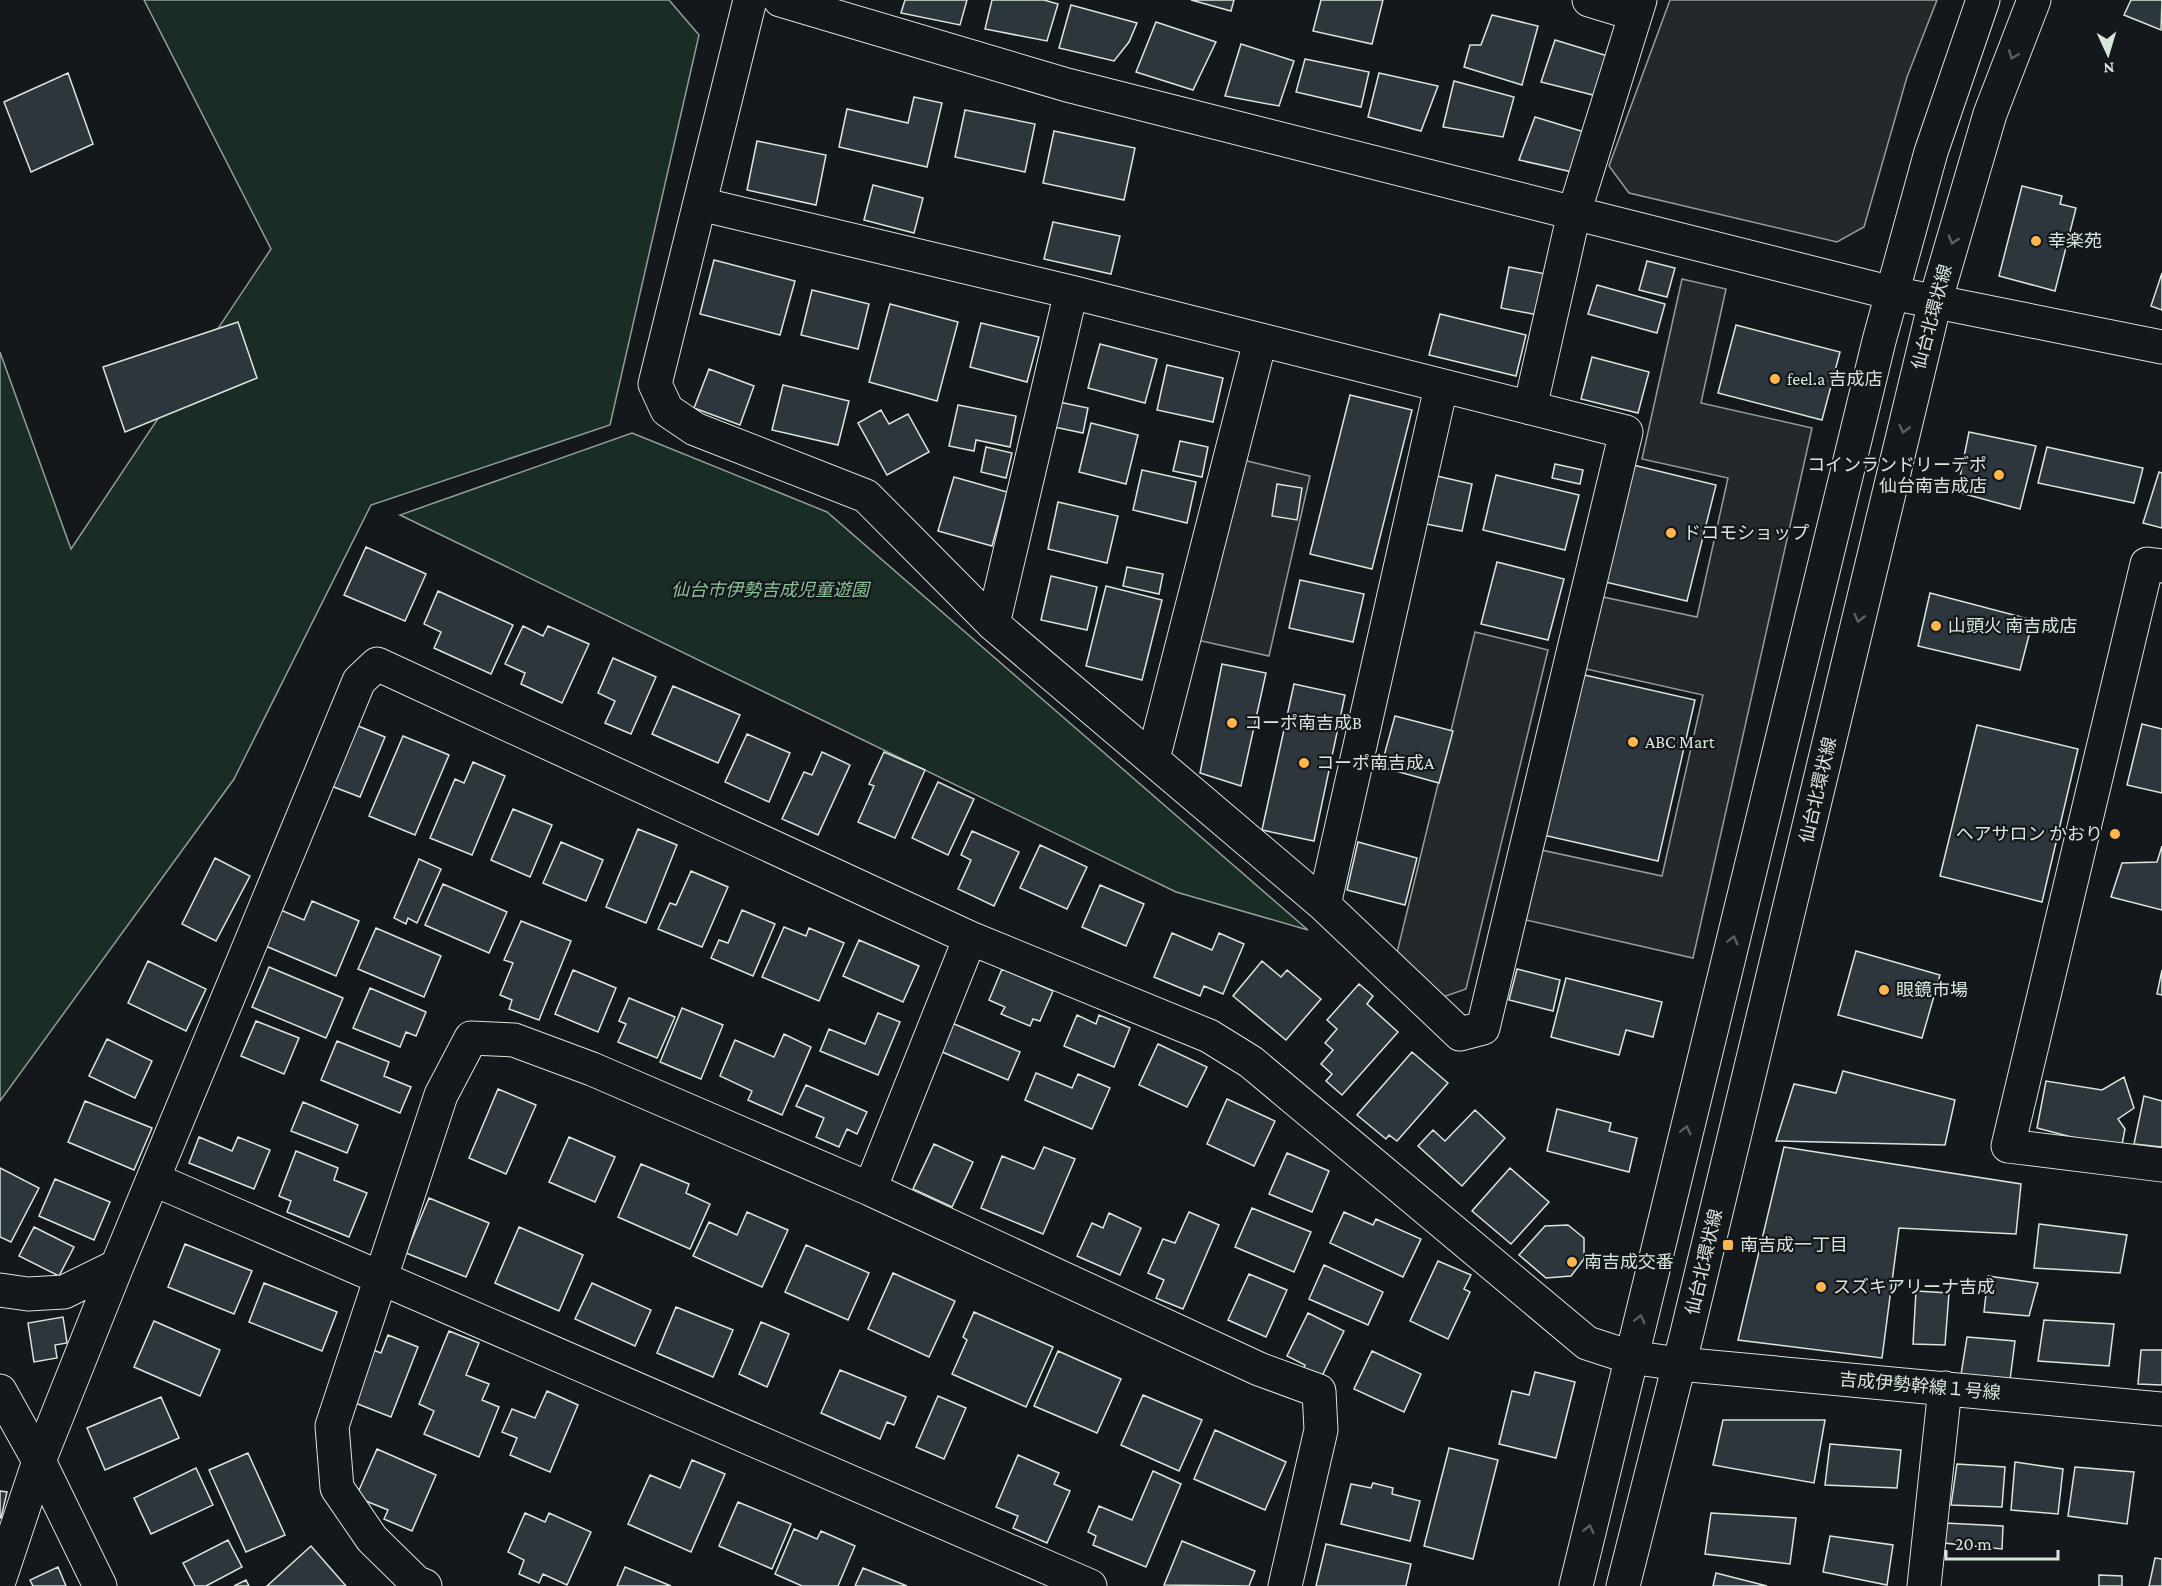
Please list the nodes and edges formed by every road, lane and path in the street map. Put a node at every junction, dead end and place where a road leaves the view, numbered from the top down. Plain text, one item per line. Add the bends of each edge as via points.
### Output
1 (750, 0) edge
2 (780, 0) edge
3 (1588, 0) edge
4 (1983, 0) edge
5 (2034, 0) edge
6 (1638, 7) edge
7 (700, 204) junction
8 (1574, 213) junction
9 (1071, 292) junction
10 (1892, 293) junction
11 (1935, 302) junction
12 (1260, 341) junction
13 (2162, 347) edge
14 (1441, 387) junction
15 (1530, 408) junction
16 (2162, 566) edge
17 (993, 624) junction
18 (1153, 759) junction
19 (1324, 905) junction
20 (970, 938) junction
21 (2162, 1165) edge
22 (153, 1179) junction
23 (870, 1189) junction
24 (117, 1266) junction
25 (380, 1277) junction
26 (0, 1290) edge
27 (1630, 1357) junction
28 (1679, 1364) junction
29 (1945, 1388) junction
30 (0, 1391) edge
31 (2162, 1409) edge
32 (39, 1461) junction
33 (0, 1578) edge
34 (100, 1586) edge
35 (425, 1586) edge
36 (1090, 1586) edge
37 (1285, 1586) edge
38 (1576, 1586) edge
39 (1623, 1586) edge
40 (1924, 1586) edge

1 - 7 street
2 - 8 street via 1067,85
3 - 6 street
4 - 10 street via 1930,152
5 -> 11 street, 仙台北環状線 via 1990,114
6 - 8 street
7 - 9 street
7 - 17 street via 655,384 667,410 695,429 866,496
8 - 10 street
8 - 15 street
9 - 12 street
9 - 17 street
10 - 11 street
27 -> 10 street
11 - 13 street
11 -> 28 street, 仙台北環状線
12 - 14 street
12 - 18 street
14 - 15 street
14 - 19 street
15 - 19 street via 1626,432 1483,1028 1460,1034
16 - 21 street via 2147,564 2008,1146
17 - 18 street
18 - 19 street
20 - 22 street, 吉成伊勢幹線１号線 via 377,664 359,681
20 - 23 street
20 - 27 street, 吉成伊勢幹線１号線 via 1209,1036 1251,1062 1587,1343
22 - 24 street
22 - 25 street
23 - 25 street via 592,1069 514,1040 471,1038 441,1095
23 - 37 street via 1259,1369 1319,1391 1322,1430
24 - 26 street via 64,1292 28,1294
24 - 32 street
25 - 35 street via 332,1426 337,1488 372,1539
25 - 36 street
27 - 28 street, 吉成伊勢幹線１号線
38 -> 27 street
28 - 29 street, 吉成伊勢幹線１号線
28 - 39 street, 仙台北環状線
29 - 31 street, 吉成伊勢幹線１号線
29 - 40 street
30 - 32 street
32 - 33 street
32 - 34 street

